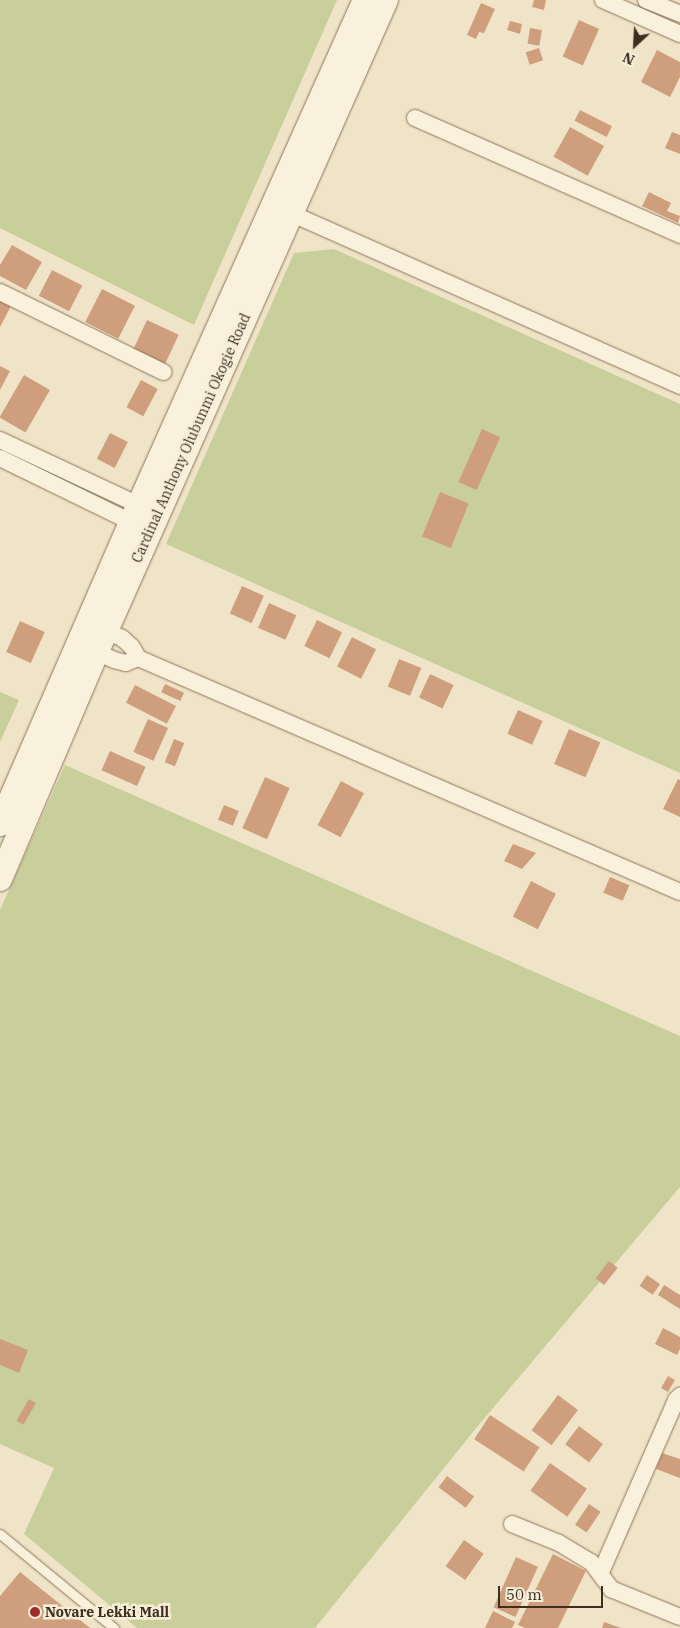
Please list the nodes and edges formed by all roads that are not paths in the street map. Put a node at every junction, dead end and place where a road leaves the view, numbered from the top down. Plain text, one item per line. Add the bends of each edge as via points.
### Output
1 (603, 0) edge
2 (646, 0) edge
3 (374, 3) edge
4 (680, 14) edge
5 (680, 34) edge
6 (415, 118) dead end
7 (290, 213) junction
8 (680, 235) edge
9 (0, 292) edge
10 (163, 372) dead end
11 (680, 386) edge
12 (7, 443) edge
13 (2, 464) edge
14 (135, 514) junction
15 (101, 641) junction
16 (138, 658) junction
17 (0, 824) edge
18 (0, 879) edge
19 (680, 892) edge
20 (680, 1396) edge
21 (512, 1524) dead end
22 (0, 1534) edge
23 (601, 1572) junction
24 (680, 1617) edge
25 (114, 1628) edge

1 - 5 street
2 - 4 street
3 - 7 street, Cardinal Anthony Olubunmi Okogie Road
3 - 14 street, Cardinal Anthony Olubunmi Okogie Road
6 - 8 street
7 - 11 street
7 - 15 street, Cardinal Anthony Olubunmi Okogie Road
9 - 10 street
12 - 13 street
12 - 14 street
13 - 14 street
14 - 17 street, Cardinal Anthony Olubunmi Okogie Road
15 - 16 street via 126,663
15 - 16 street via 122,638
15 - 18 street, Cardinal Anthony Olubunmi Okogie Road
16 - 19 street
20 - 23 street
21 - 23 street via 559,1543 591,1562
22 - 25 lane
23 - 24 street via 611,1589

